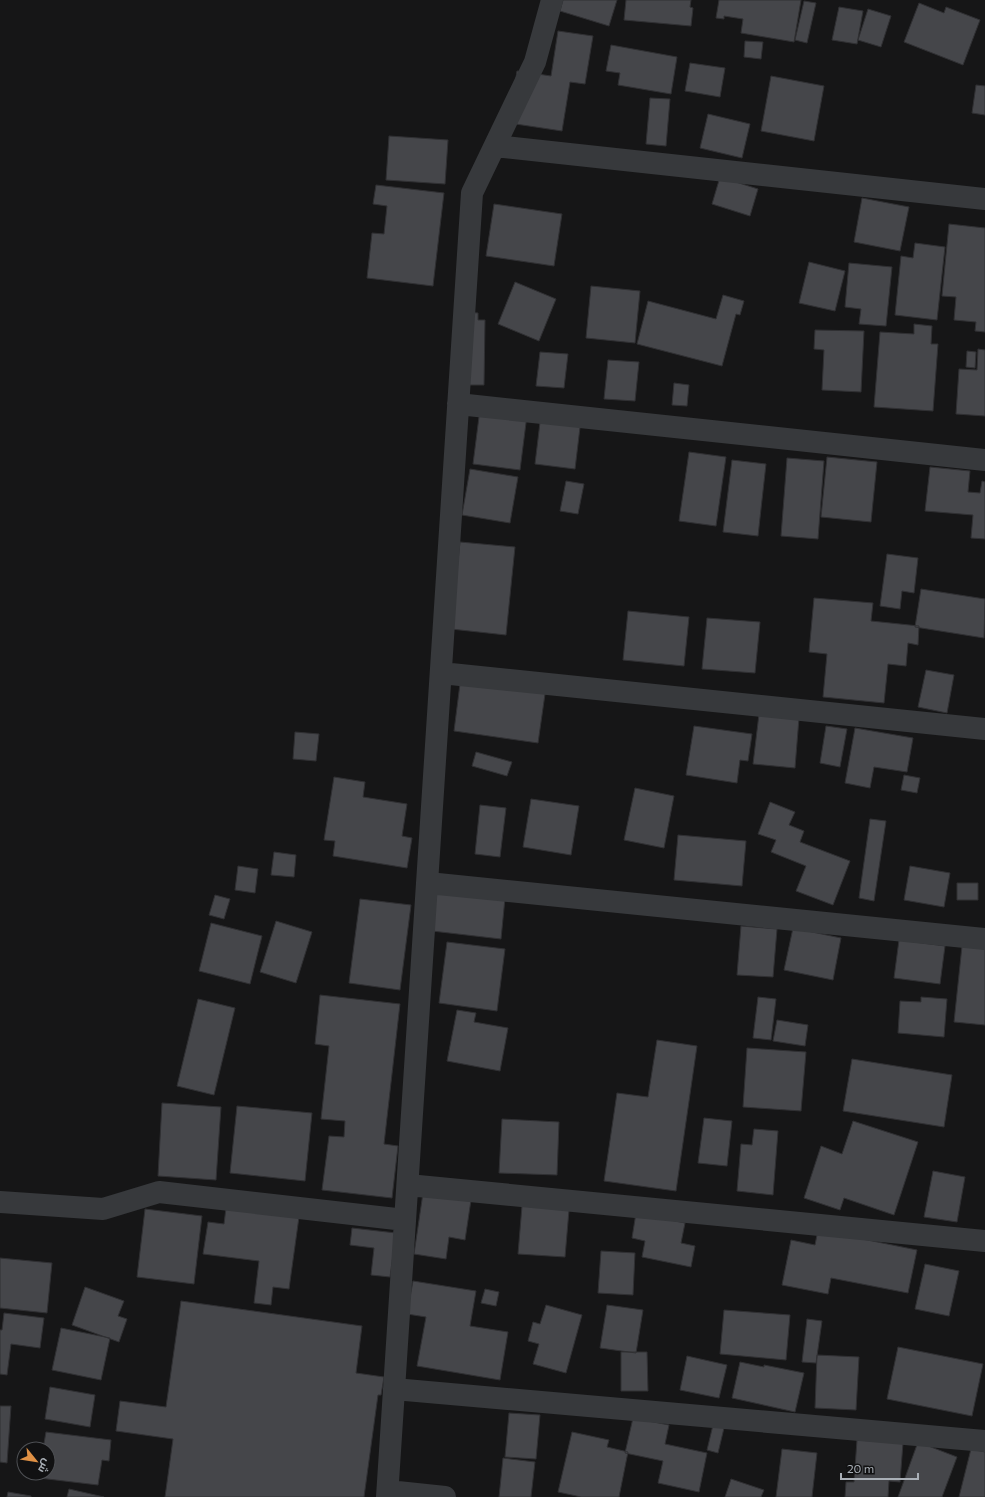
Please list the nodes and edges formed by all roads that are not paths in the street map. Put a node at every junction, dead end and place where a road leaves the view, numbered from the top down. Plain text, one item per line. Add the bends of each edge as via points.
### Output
1 (552, 0) edge
2 (495, 146) junction
3 (985, 199) edge
4 (458, 404) junction
5 (985, 460) edge
6 (441, 673) junction
7 (985, 729) edge
8 (428, 883) junction
9 (985, 939) edge
10 (408, 1186) junction
11 (0, 1202) edge
12 (405, 1220) junction
13 (985, 1241) edge
14 (394, 1389) junction
15 (985, 1441) edge
16 (388, 1494) edge
17 (445, 1497) edge

1 - 2 street via 535,62
2 - 3 street
2 - 4 street via 472,193
4 - 5 street
4 - 6 street
6 - 7 street
6 - 8 street
8 - 9 street
8 - 10 street
10 - 12 street
10 - 13 street
11 - 12 street via 103,1209 159,1192
12 - 14 street
14 - 15 street
14 - 16 street
16 - 17 street

